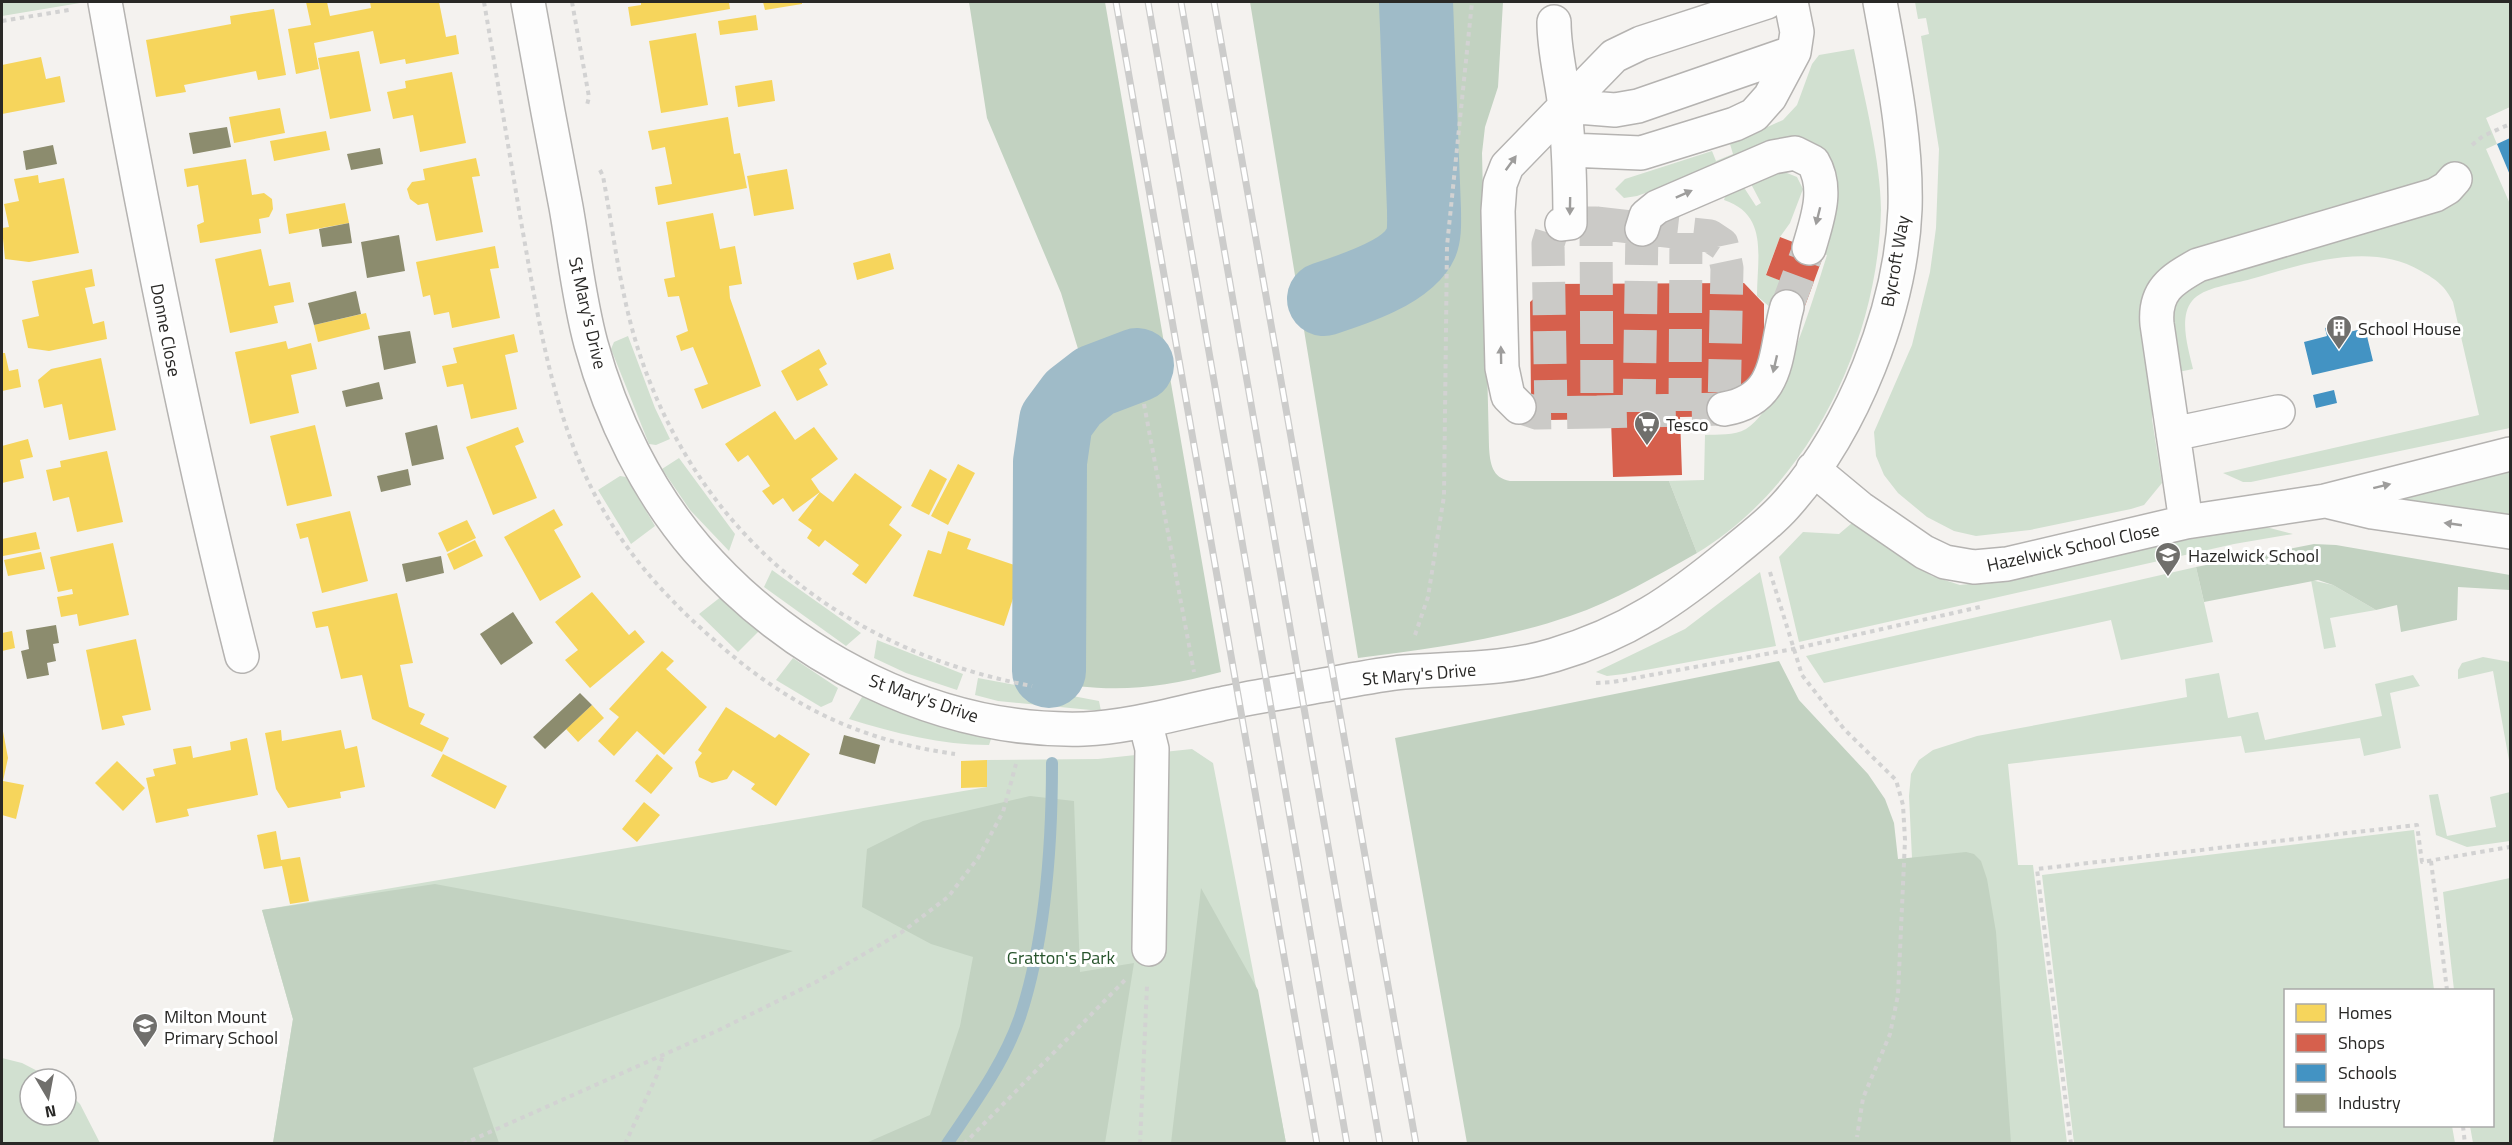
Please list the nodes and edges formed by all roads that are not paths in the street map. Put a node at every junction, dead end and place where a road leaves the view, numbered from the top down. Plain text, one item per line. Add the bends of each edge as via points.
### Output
1 (528, 2) edge
2 (1767, 2) edge
3 (1791, 2) edge
4 (1881, 2) edge
5 (105, 3) edge
6 (1554, 22) dead end
7 (1794, 52) junction
8 (1565, 106) junction
9 (1569, 150) junction
10 (2455, 179) dead end
11 (1562, 224) tunnel mouth
12 (1642, 229) tunnel mouth
13 (1809, 248) tunnel mouth
14 (1786, 307) tunnel mouth
15 (1519, 407) tunnel mouth
16 (1724, 409) dead end
17 (2278, 412) dead end
18 (2172, 434) junction
19 (2511, 454) edge
20 (1813, 469) junction
21 (2325, 501) junction
22 (2186, 522) junction
23 (2511, 532) edge
24 (242, 656) dead end
25 (1145, 721) junction
26 (1149, 949) road end

1 - 25 street, St Mary's Drive via 591,343 614,412 649,484 695,547 755,609 813,651 878,685 962,715 1020,725 1087,729
2 - 8 street via 1631,46 1604,64
3 - 7 street via 1797,32
4 - 20 street, Bycroft Way via 1904,175 1901,247 1886,313 1867,370 1845,417
5 - 24 street, Donne Close via 175,376
6 - 8 street
7 - 8 street via 1638,106 1604,110
7 - 9 street via 1770,97 1746,120 1641,153
8 - 9 street
15 -> 8 street via 1508,396 1502,368 1498,195 1502,175 1511,160
9 -> 11 street via 1570,223
10 - 18 street via 2436,195 2222,255 2172,282 2158,299 2156,308
12 -> 13 street via 1650,212 1681,195 1773,157 1795,153 1813,162 1820,181 1820,209
14 -> 16 street via 1768,383 1752,399
17 - 18 street
18 - 22 street
21 -> 19 street, Hazelwick School Close
20 - 22 street, Hazelwick School Close via 1898,535 1936,558 1964,567 2007,564
20 - 25 street, St Mary's Drive via 1787,504 1688,589 1607,636 1551,656 1488,668 1395,673
21 - 22 street, Hazelwick School Close
23 -> 21 street via 2372,512
25 - 26 street via 1152,749

